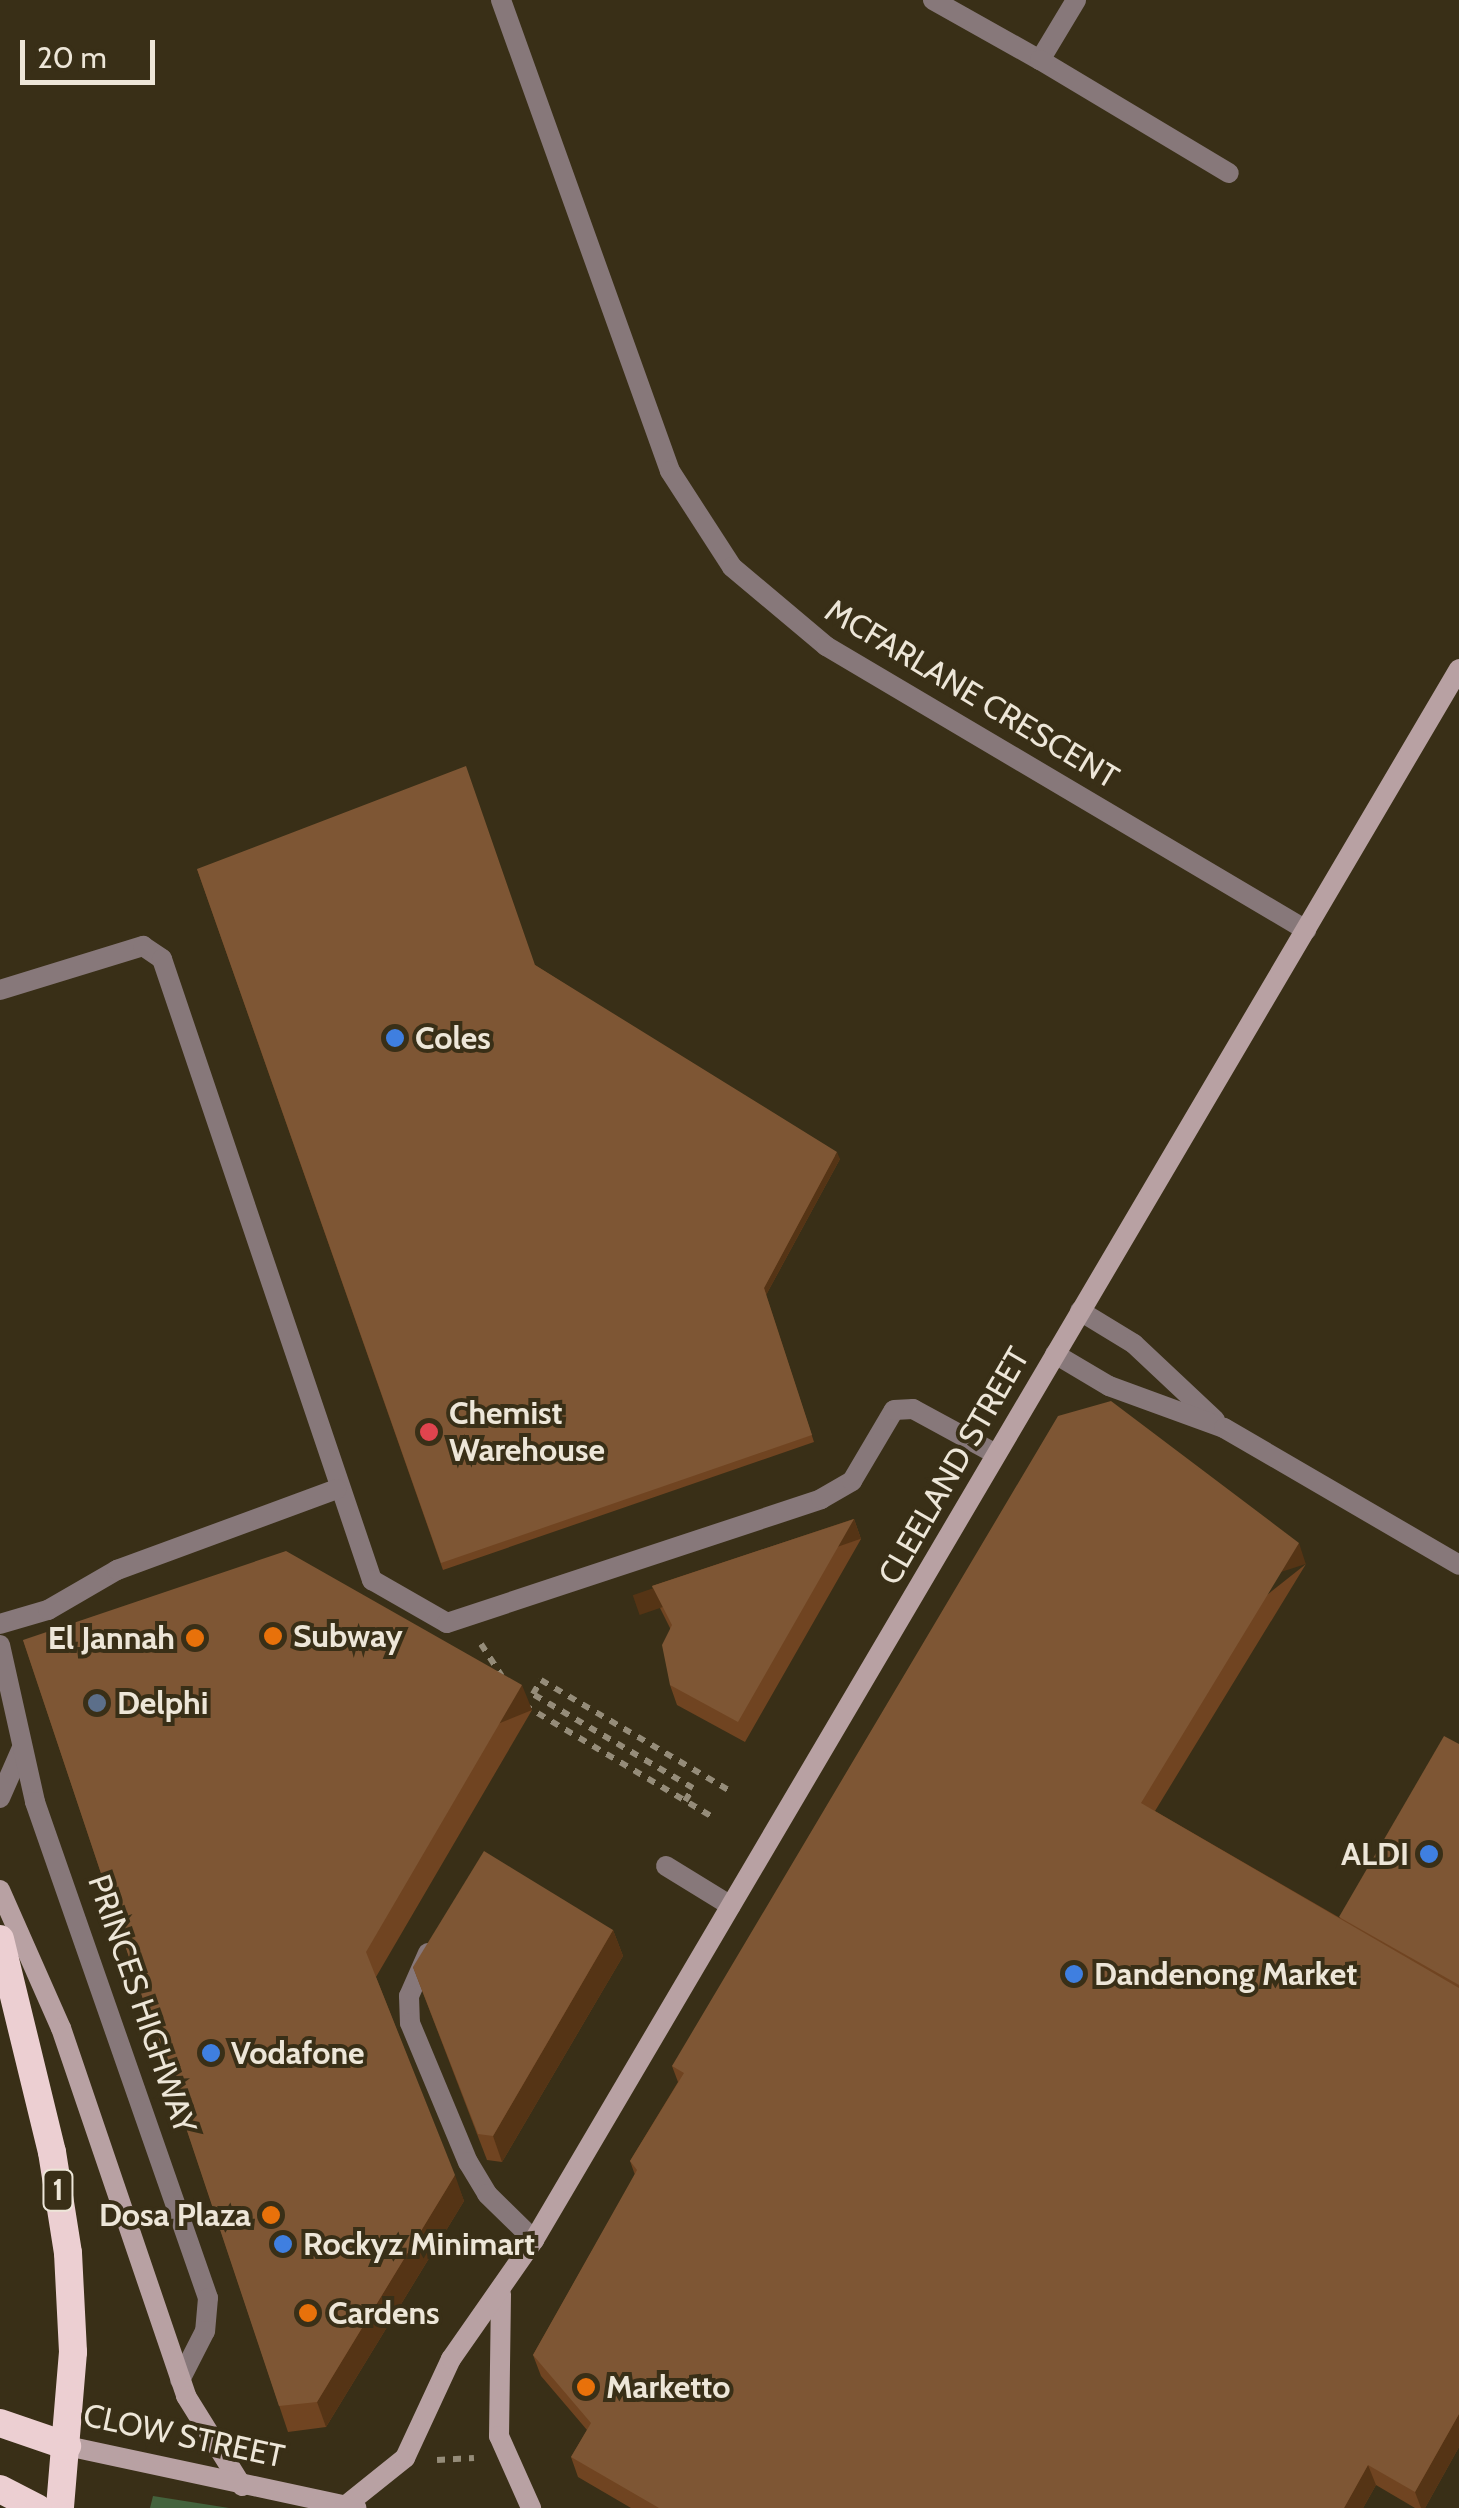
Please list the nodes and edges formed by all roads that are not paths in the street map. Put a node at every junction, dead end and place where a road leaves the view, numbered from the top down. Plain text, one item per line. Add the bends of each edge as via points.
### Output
1 (501, 0) edge
2 (933, 0) edge
3 (1076, 0) edge
4 (1040, 60) junction
5 (1229, 172) dead end
6 (1459, 670) edge
7 (1306, 930) junction
8 (0, 990) edge
9 (1080, 1311) junction
10 (1055, 1354) junction
11 (1224, 1428) junction
12 (996, 1454) junction
13 (337, 1488) junction
14 (1459, 1565) edge
15 (0, 1624) edge
16 (0, 1645) edge
17 (22, 1748) junction
18 (0, 1798) edge
19 (666, 1866) dead end
20 (0, 1890) edge
21 (731, 1906) junction
22 (438, 1937) edge
23 (0, 1939) edge
24 (534, 2240) junction
25 (501, 2294) junction
26 (180, 2380) junction
27 (0, 2423) edge
28 (67, 2446) junction
29 (242, 2486) junction
30 (0, 2489) edge
31 (351, 2507) edge
32 (36, 2508) edge
33 (60, 2508) edge
34 (531, 2508) edge

1 - 7 street, MCFARLANE CRESCENT via 670,471 732,566 826,646
2 - 4 street
3 - 4 street
4 - 5 street
6 - 7 main road, CLEELAND STREET
7 - 9 main road, CLEELAND STREET
8 - 13 street via 142,946 162,959
9 - 10 main road, CLEELAND STREET
9 - 11 street via 1134,1344
10 - 11 street via 1109,1386
10 - 12 main road, CLEELAND STREET
11 - 14 street
12 - 13 street via 913,1409 894,1410 852,1482 821,1499 447,1623 372,1580
12 - 21 main road, CLEELAND STREET
13 - 15 street via 117,1570 48,1610
16 - 17 street, PRINCES HIGHWAY
17 - 18 street
17 - 26 street, PRINCES HIGHWAY via 43,1827 208,2298 205,2330
19 - 21 street
20 - 26 main road via 60,2028
21 - 24 main road, CLEELAND STREET
22 - 24 street via 417,1970 410,2023 468,2162 487,2194
23 - 28 highway, 1 via 52,2152 68,2254 73,2352
24 - 25 main road, CLEELAND STREET
25 - 31 main road, CLEELAND STREET via 452,2359 395,2472
25 - 34 main road via 499,2436
26 - 29 main road via 204,2432
27 - 28 highway, CLOW STREET
28 - 29 main road, CLOW STREET
28 - 33 highway, 1
29 - 31 main road, CLOW STREET
30 - 32 highway

